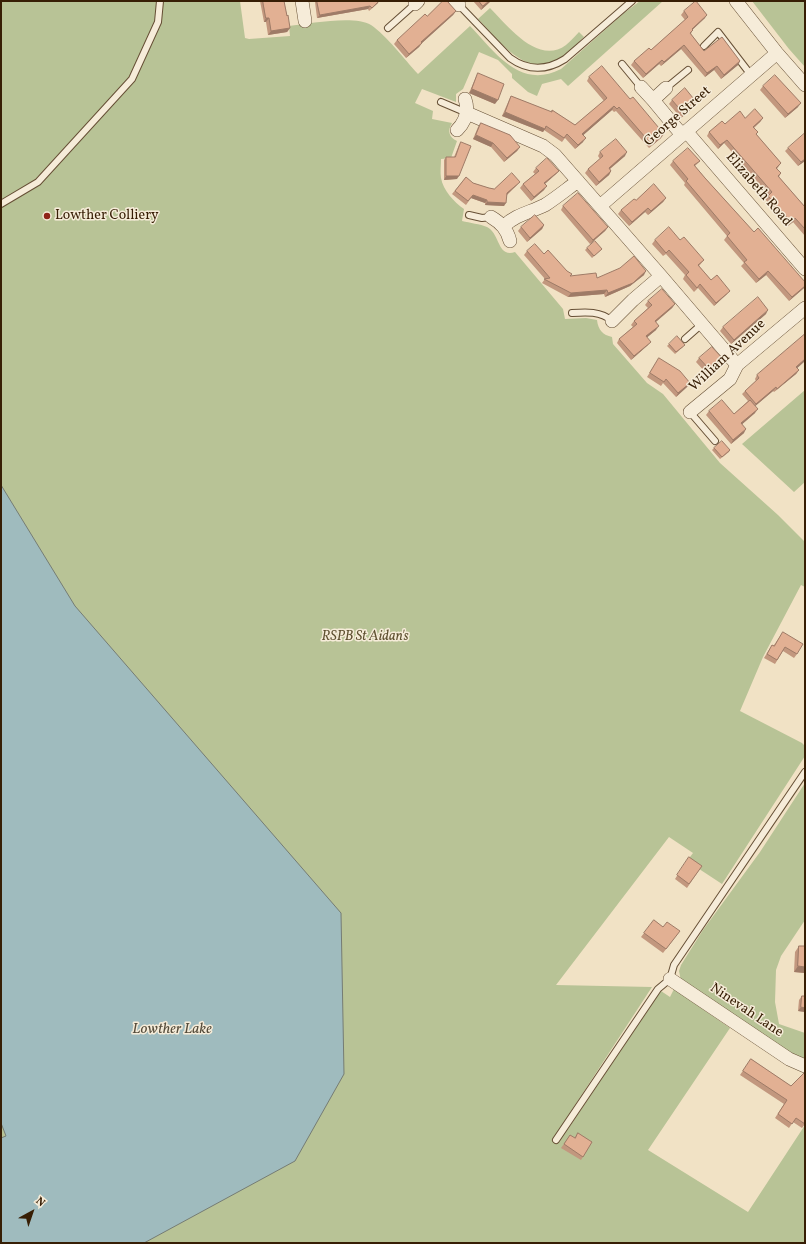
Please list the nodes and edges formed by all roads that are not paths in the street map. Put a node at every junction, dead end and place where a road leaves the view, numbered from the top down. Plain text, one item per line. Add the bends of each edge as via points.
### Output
1 (160, 1) edge
2 (302, 1) edge
3 (632, 1) edge
4 (736, 1) edge
5 (417, 2) edge
6 (457, 3) edge
7 (305, 21) dead end
8 (388, 28) dead end
9 (704, 46) dead end
10 (777, 53) junction
11 (622, 64) dead end
12 (688, 70) dead end
13 (751, 75) junction
14 (805, 85) edge
15 (642, 88) joint
16 (666, 88) joint
17 (465, 99) dead end
18 (653, 100) junction
19 (441, 102) dead end
20 (467, 113) junction
21 (457, 130) dead end
22 (684, 133) junction
23 (578, 181) junction
24 (1, 204) edge
25 (600, 206) junction
26 (468, 215) dead end
27 (491, 217) joint
28 (504, 226) junction
29 (510, 241) dead end
30 (805, 269) edge
31 (661, 276) junction
32 (805, 308) edge
33 (572, 313) dead end
34 (612, 321) joint
35 (702, 324) junction
36 (684, 339) dead end
37 (737, 365) junction
38 (690, 412) joint
39 (714, 441) dead end
40 (805, 772) edge
41 (670, 979) junction
42 (805, 1066) edge
43 (556, 1140) dead end

1 - 24 lane via 158,22 132,79 38,182
2 - 7 street
3 - 6 lane via 565,59 552,66 537,69 527,68 510,58
4 - 10 street
5 - 8 lane
9 - 13 lane via 718,32
10 - 13 street, George Street
10 - 14 street
11 - 15 lane
12 - 16 lane
13 - 22 street, George Street
15 - 18 street, Elizabeth Road
16 - 18 street
17 - 20 street
18 - 22 street, Elizabeth Road
19 - 20 lane
20 - 21 street via 463,124
20 - 23 street via 543,146 555,155
22 - 25 street, George Street
22 - 30 street, Elizabeth Road
23 - 25 street
23 - 28 street via 547,204 519,215
25 - 31 street
26 - 27 lane
27 - 28 street
28 - 29 street
31 - 34 street
31 - 35 street
32 - 37 street, William Avenue
33 - 34 lane via 600,314
35 - 36 lane
35 - 37 street
37 - 38 street, William Avenue via 730,378
38 - 39 lane
40 - 41 lane via 674,965
41 - 42 street, Ninevah Lane via 789,1059
41 - 43 lane via 658,989

